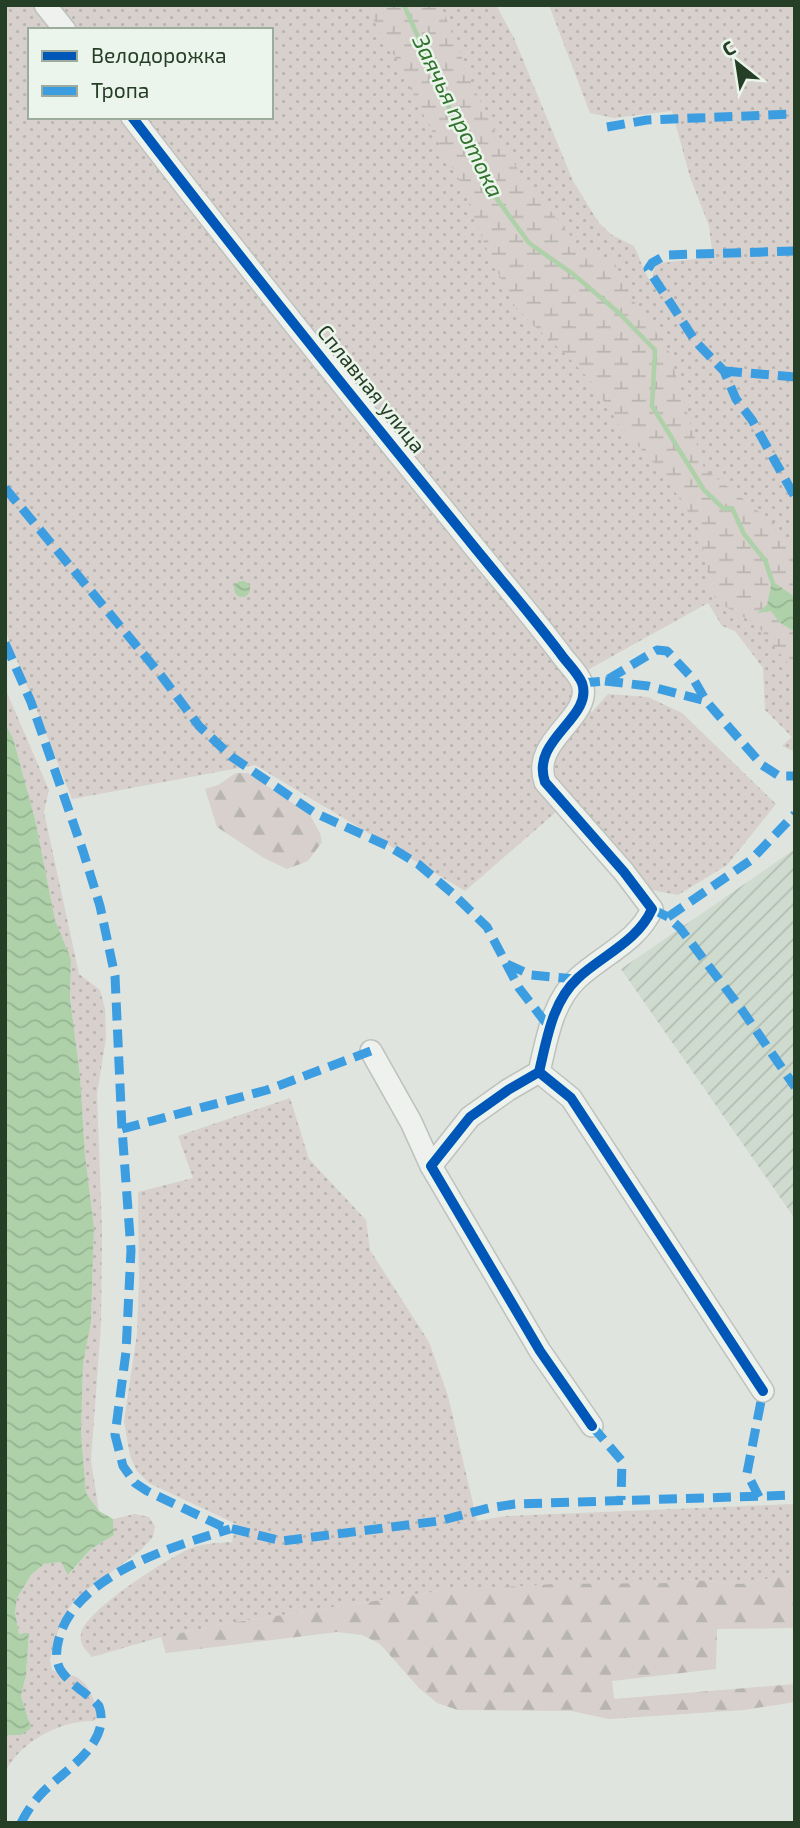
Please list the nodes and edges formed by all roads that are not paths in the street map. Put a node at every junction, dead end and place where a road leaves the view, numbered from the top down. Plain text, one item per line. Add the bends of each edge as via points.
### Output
1 (46, 5) edge
2 (63, 28) edge
3 (134, 119) edge
4 (372, 1051) dead end
5 (539, 1072) junction
6 (431, 1166) junction
7 (763, 1391) dead end
8 (592, 1426) dead end

1 - 2 street
3 - 5 street, Сплавная улица via 582,683 576,712 546,749 541,769 545,782 652,909 646,922 576,979 557,1005
4 - 6 street
5 - 6 street via 470,1117
5 - 7 street via 571,1098
6 - 8 street via 540,1351

